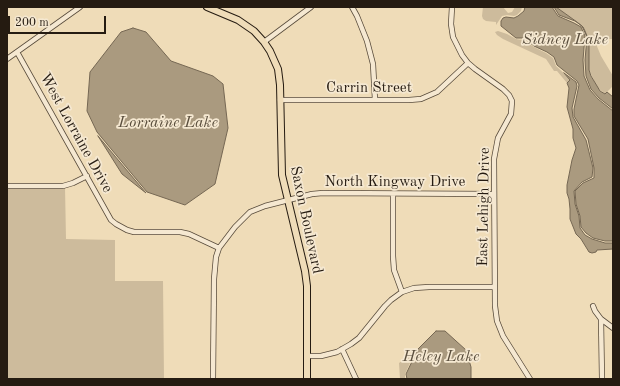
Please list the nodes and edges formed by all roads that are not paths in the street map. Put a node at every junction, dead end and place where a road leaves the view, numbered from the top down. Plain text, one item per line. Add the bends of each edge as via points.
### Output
1 (80, 7) edge
2 (207, 7) edge
3 (311, 7) edge
4 (352, 7) edge
5 (452, 7) edge
6 (264, 42) junction
7 (17, 52) junction
8 (7, 59) edge
9 (468, 63) junction
10 (280, 100) junction
11 (375, 100) junction
12 (87, 176) junction
13 (7, 186) edge
14 (393, 194) junction
15 (494, 194) junction
16 (288, 200) junction
17 (219, 248) junction
18 (494, 287) junction
19 (402, 292) junction
20 (593, 306) dead end
21 (601, 319) junction
22 (613, 328) edge
23 (342, 349) junction
24 (307, 356) junction
25 (213, 379) edge
26 (307, 379) edge
27 (356, 379) edge
28 (530, 379) edge
29 (602, 379) edge

1 - 7 street
2 - 6 main road, Saxon Boulevard via 239,20 254,30
3 - 6 street
4 - 11 street via 367,41 373,64
5 - 9 street, East Lehigh Drive via 453,37 457,48
6 - 10 main road, Saxon Boulevard via 278,69
7 - 8 street
7 - 12 street, West Lorraine Drive
9 - 11 street, Carrin Street via 437,92 428,97
9 - 15 street, East Lehigh Drive via 503,89 512,102 511,114 495,148
10 - 11 street, Carrin Street
10 - 16 main road, Saxon Boulevard via 281,169
12 - 13 street via 62,186
12 - 17 street, West Lorraine Drive via 111,220 116,224 134,232 189,234
14 - 15 street, North Kingway Drive
14 - 16 street, North Kingway Drive via 323,193
14 - 19 street via 394,270
15 - 18 street, East Lehigh Drive
16 - 17 street, North Kingway Drive via 250,212
16 - 24 main road, Saxon Boulevard via 307,286
17 - 25 street via 214,267
18 - 19 street via 429,286
18 - 28 street, East Lehigh Drive via 497,321 503,336
19 - 23 street via 385,306 359,338
20 - 21 street
21 - 22 street
21 - 29 street
23 - 24 street via 321,356
23 - 27 street
24 - 26 main road, Saxon Boulevard

